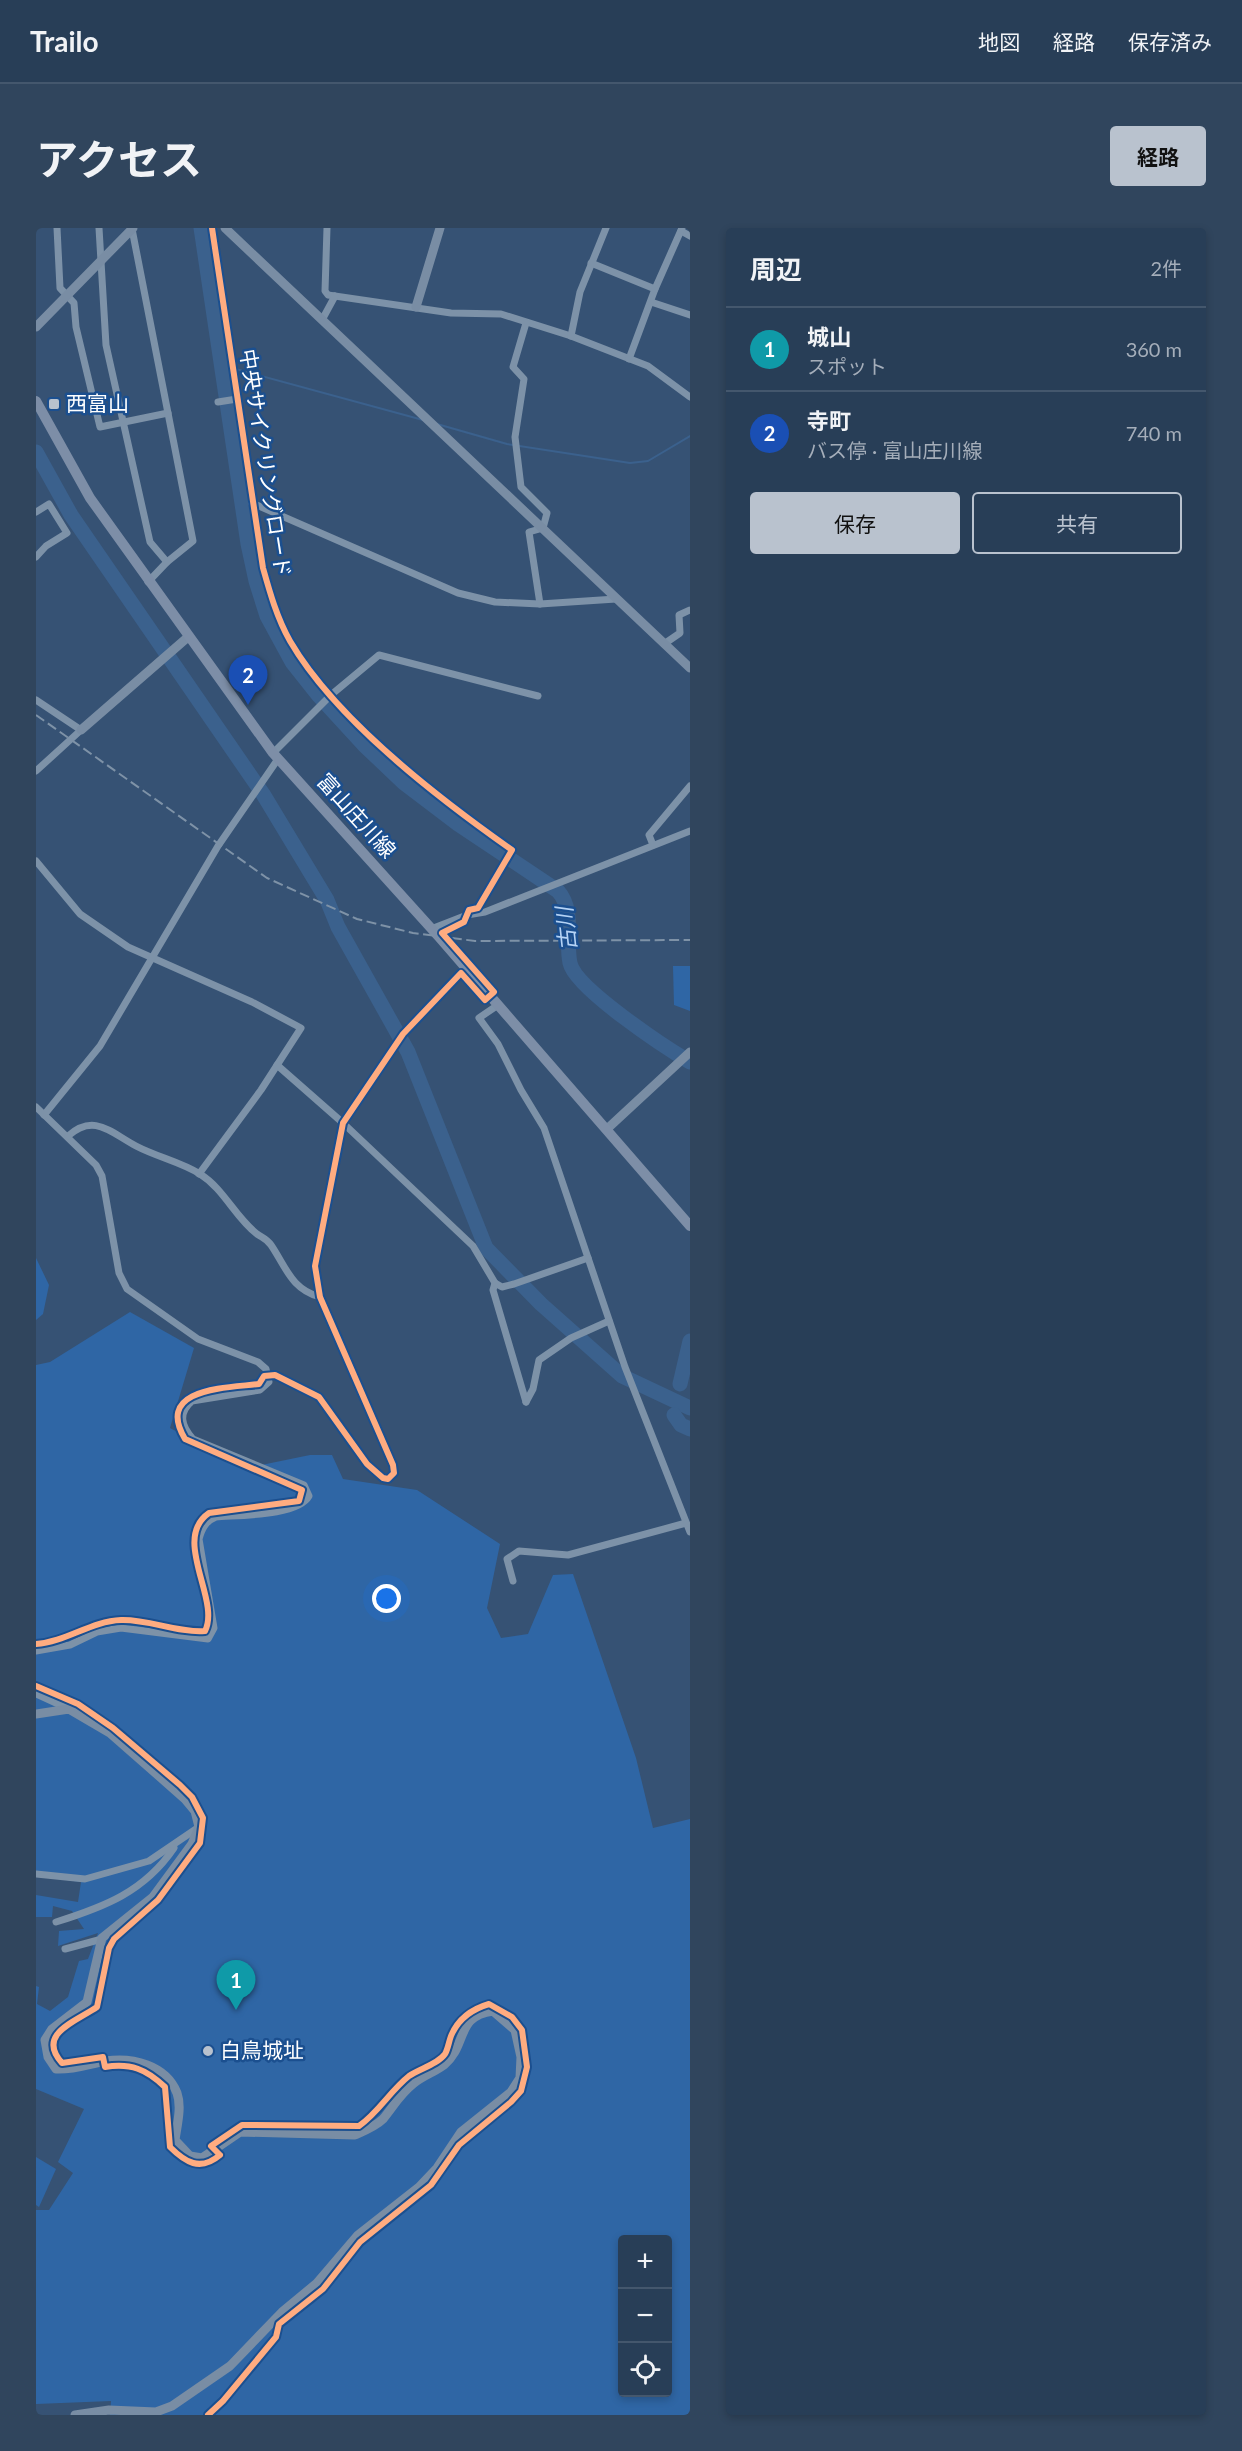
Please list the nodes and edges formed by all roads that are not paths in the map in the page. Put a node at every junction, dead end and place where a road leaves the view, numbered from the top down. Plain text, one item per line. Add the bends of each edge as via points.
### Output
1 (57, 228) edge
2 (99, 228) edge
3 (225, 228) edge
4 (327, 228) edge
5 (440, 228) edge
6 (606, 228) edge
7 (132, 229) edge
8 (681, 230) edge
9 (690, 236) edge
10 (101, 261) junction
11 (591, 264) junction
12 (655, 290) junction
13 (67, 296) junction
14 (335, 296) junction
15 (651, 302) junction
16 (416, 307) junction
17 (690, 315) edge
18 (322, 320) junction
19 (526, 323) junction
20 (36, 327) edge
21 (571, 336) junction
22 (629, 359) junction
23 (690, 397) edge
24 (237, 399) dead end
25 (36, 401) edge
26 (218, 402) dead end
27 (168, 413) junction
28 (123, 422) junction
29 (252, 503) dead end
30 (36, 512) edge
31 (543, 528) junction
32 (36, 558) edge
33 (167, 562) junction
34 (148, 582) junction
35 (616, 599) junction
36 (540, 604) junction
37 (690, 610) edge
38 (188, 637) junction
39 (664, 644) junction
40 (690, 668) edge
41 (538, 696) dead end
42 (36, 700) edge
43 (81, 730) junction
44 (276, 756) junction
45 (36, 771) edge
46 (690, 786) edge
47 (690, 831) edge
48 (653, 845) junction
49 (36, 861) edge
50 (431, 929) junction
51 (151, 957) junction
52 (498, 1005) junction
53 (690, 1052) edge
54 (277, 1065) junction
55 (36, 1107) edge
56 (44, 1115) junction
57 (607, 1128) junction
58 (68, 1136) junction
59 (199, 1174) junction
60 (690, 1226) edge
61 (588, 1258) junction
62 (495, 1283) junction
63 (320, 1297) dead end
64 (609, 1321) junction
65 (686, 1523) junction
66 (690, 1532) edge
67 (513, 1581) dead end
68 (36, 1651) edge
69 (36, 1694) edge
70 (69, 1709) junction
71 (36, 1714) edge
72 (198, 1827) junction
73 (179, 1841) junction
74 (36, 1874) edge
75 (56, 1922) dead end
76 (102, 1939) junction
77 (65, 1949) dead end
78 (75, 2415) edge

1 - 13 street via 60,288
2 - 10 street
3 - 18 street
4 - 14 street via 325,291
5 - 16 street
6 - 11 street
7 - 10 street
7 - 27 street
8 - 9 street
8 - 12 street
10 - 13 street
10 - 28 street via 106,345
11 - 12 street
11 - 21 street via 580,292
12 - 15 street
13 - 20 street
13 - 28 street via 74,303 100,427
14 - 16 street
14 - 18 street
15 - 17 street
15 - 22 street
16 - 19 street via 451,313 501,314
18 - 31 street
19 - 21 street
19 - 31 street via 513,367 524,379 514,447 521,487 547,513
21 - 22 street
22 - 23 street via 648,366
24 - 26 street
25 - 34 main road, 富山庄川線 via 90,498
27 - 28 street
27 - 33 street via 193,541
28 - 33 street via 150,542
29 - 36 street via 458,593 495,602
30 - 32 street via 49,504 67,534 46,546
31 - 35 street
31 - 36 street via 529,532
33 - 34 street
34 - 38 main road, 富山庄川線
35 - 36 street
35 - 39 street
37 - 39 street via 680,615 680,633
38 - 43 street
38 - 44 main road, 富山庄川線
39 - 40 street
41 - 44 street via 379,654 331,694
42 - 43 street
43 - 45 street
44 - 50 main road, 富山庄川線
44 - 51 street
46 - 48 street via 649,835
47 - 48 street
48 - 50 street via 485,912
49 - 51 street via 80,914 128,947
50 - 52 main road, 富山庄川線
51 - 54 street via 301,1028
51 - 56 street via 100,1046
52 - 57 main road, 富山庄川線
52 - 61 street via 479,1018 498,1044 544,1128
53 - 57 street
54 - 59 street
54 - 62 street via 473,1246
55 - 56 street
56 - 58 street
57 - 60 main road, 富山庄川線
58 - 59 street via 79,1126 94,1123 157,1157
58 - 68 street via 102,1176 120,1273 127,1289 198,1339 258,1362 266,1369 269,1382 260,1390 192,1401 182,1414 186,1431 193,1439 304,1485 309,1496 289,1510 216,1517 202,1529 199,1539 214,1628 208,1639 121,1628 97,1632 70,1646
59 - 63 street via 264,1237 291,1281
61 - 62 street via 514,1284 502,1287
61 - 64 street
62 - 64 street via 493,1290 526,1402 539,1360 571,1338
64 - 65 street
65 - 66 street
65 - 67 street via 568,1555 519,1551 507,1558
69 - 70 street
70 - 71 street
70 - 72 street via 110,1733 169,1782 195,1811
72 - 73 street
72 - 76 street via 192,1844 153,1897
73 - 74 street via 149,1861 85,1879
73 - 75 street via 168,1857 126,1896
76 - 77 street
76 - 78 street via 87,2002 52,2029 45,2040 48,2057 56,2069 131,2059 150,2066 177,2093 175,2140 190,2156 202,2158 240,2132 355,2135 381,2120 412,2084 444,2065 454,2053 468,2021 479,2013 493,2011 515,2030 521,2057 520,2079 511,2092 461,2132 419,2187 358,2235 317,2283 282,2312 230,2366 172,2406 156,2412 109,2410

